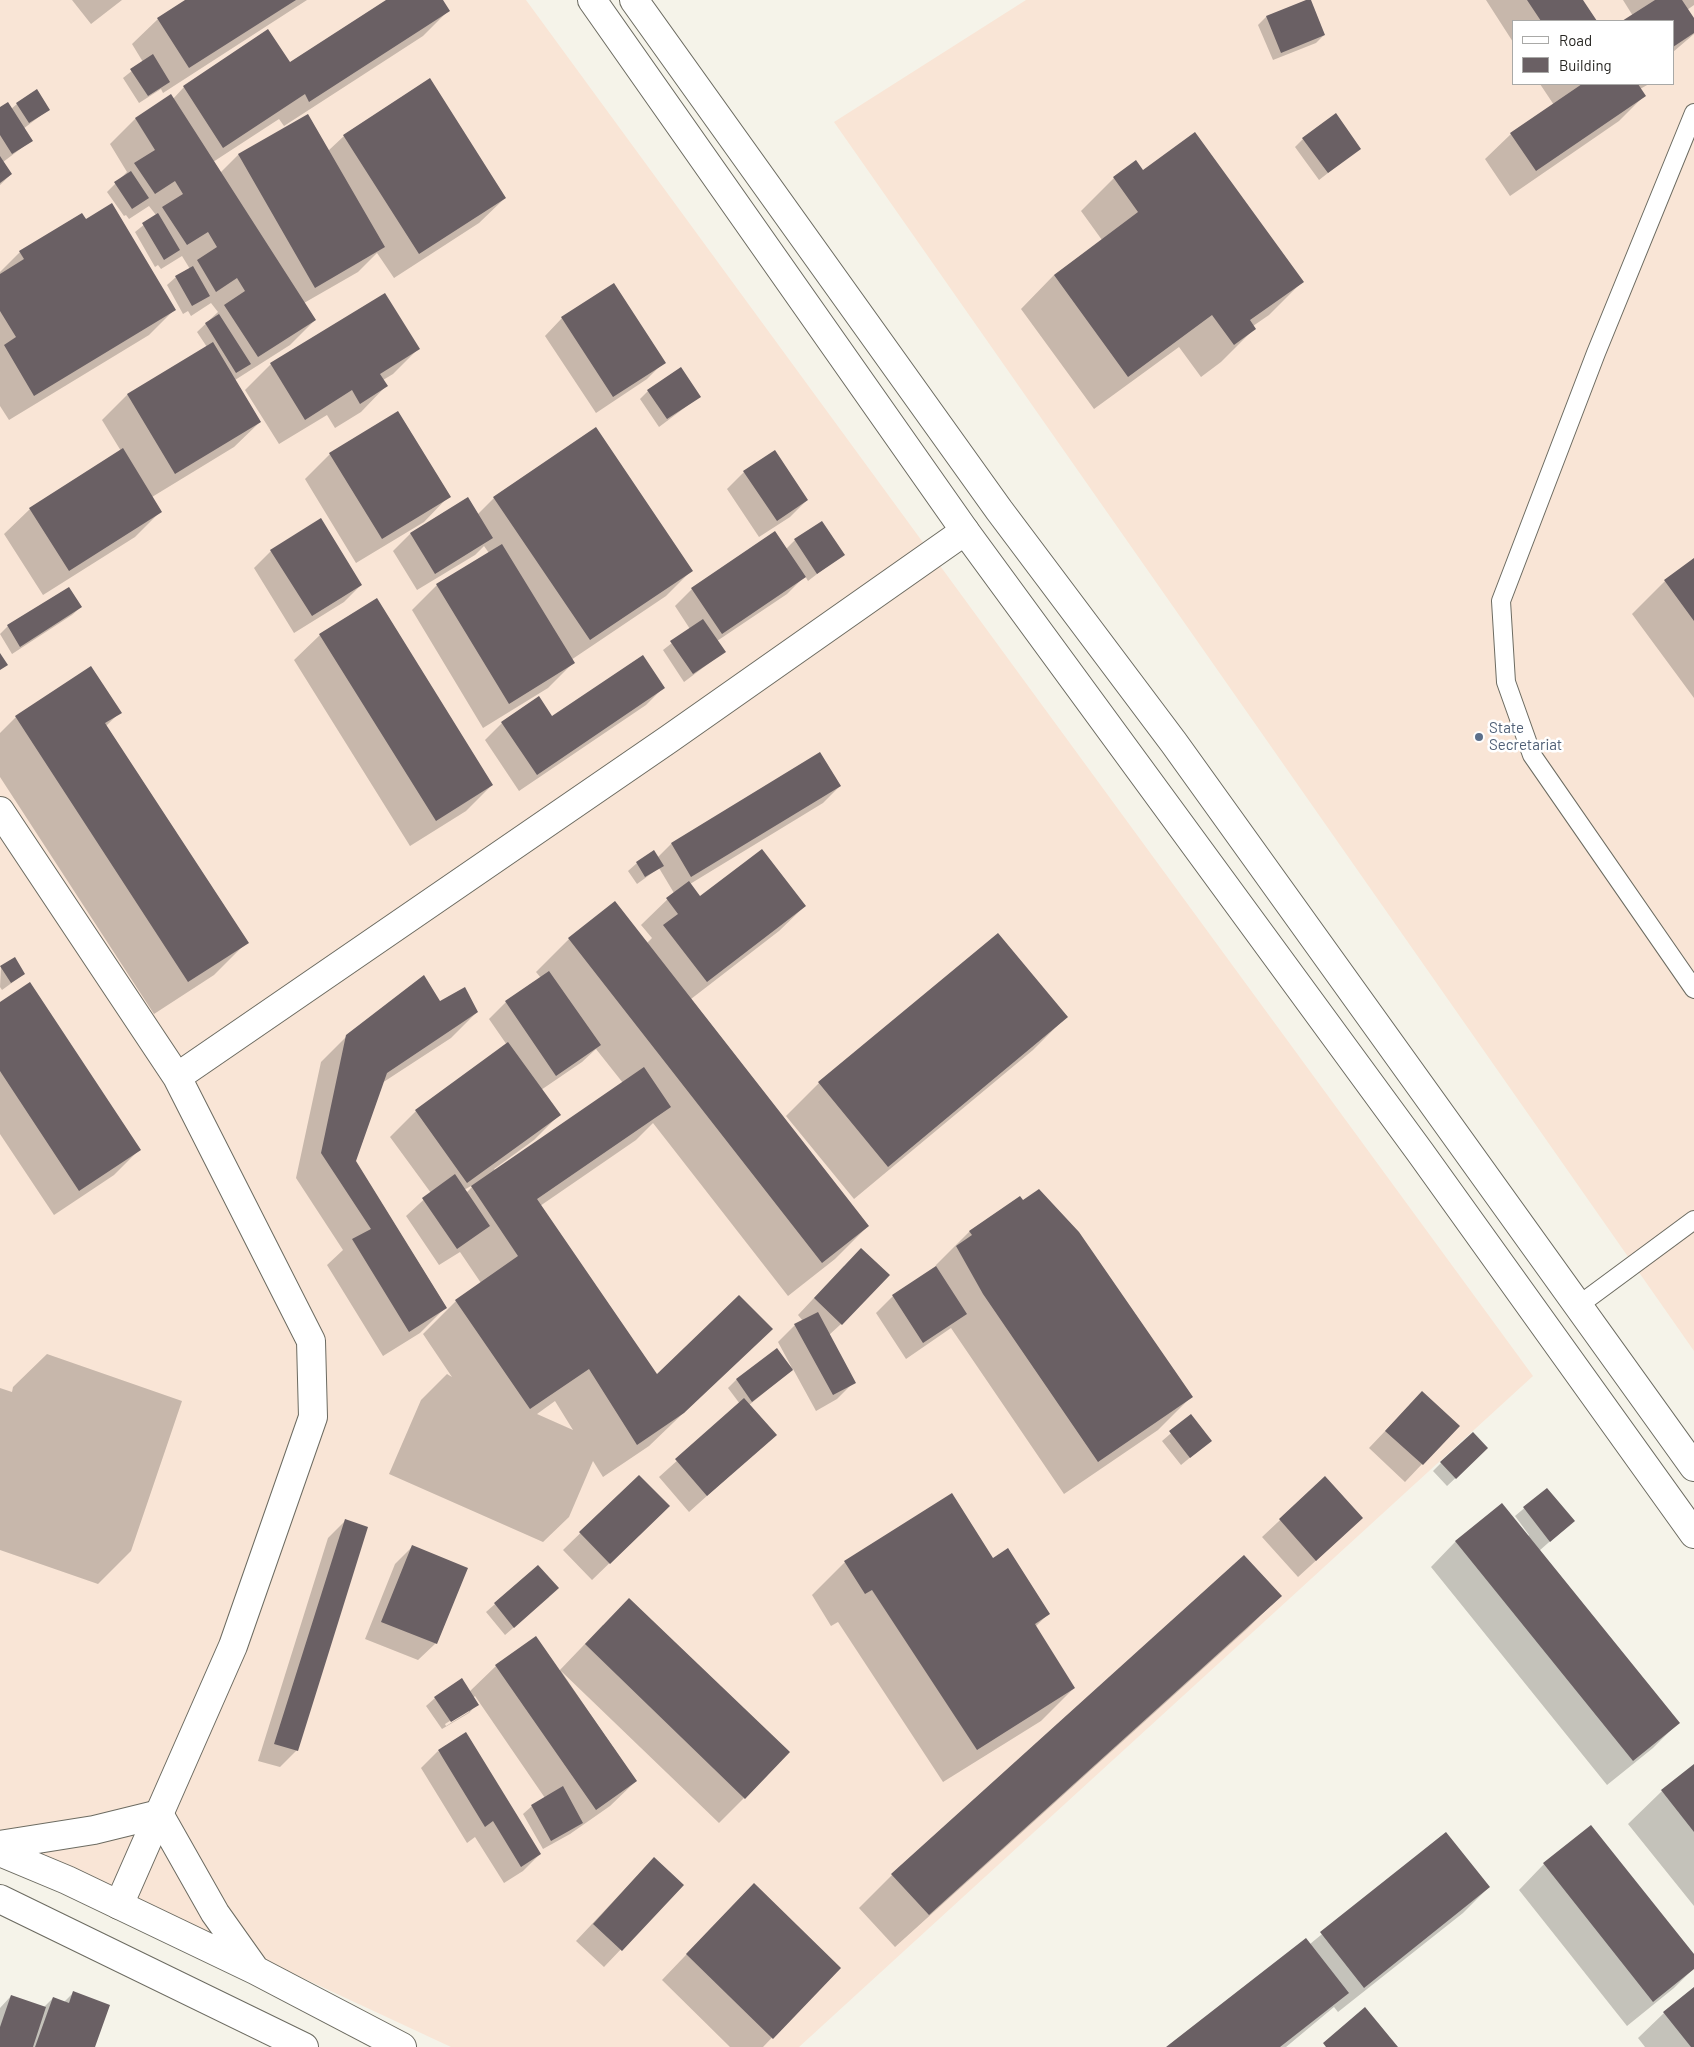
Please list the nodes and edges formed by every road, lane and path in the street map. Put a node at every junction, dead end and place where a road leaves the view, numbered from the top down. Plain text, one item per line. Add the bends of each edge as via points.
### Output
1 (592, 0) edge
2 (634, 0) edge
3 (1694, 113) edge
4 (965, 531) junction
5 (0, 811) edge
6 (1694, 989) edge
7 (177, 1077) junction
8 (1694, 1220) edge
9 (1579, 1305) junction
10 (1694, 1467) edge
11 (1694, 1534) edge
12 (159, 1814) junction
13 (0, 1845) edge
14 (0, 1852) edge
15 (0, 1899) edge
16 (119, 1905) junction
17 (255, 1970) junction
18 (304, 2047) edge
19 (402, 2047) edge

1 - 4 main road
2 - 9 main road via 998,510 1174,743
3 - 6 lane via 1596,352 1501,601 1506,682 1532,755
4 - 7 main road
4 - 11 main road via 1408,1136
5 - 7 main road
7 - 12 main road via 311,1342 313,1417 233,1646
8 - 9 lane
9 - 10 main road
12 - 13 main road via 94,1830
12 - 16 main road
12 - 17 main road via 215,1913
14 - 16 main road
15 - 18 main road
16 - 17 main road
17 - 19 main road

